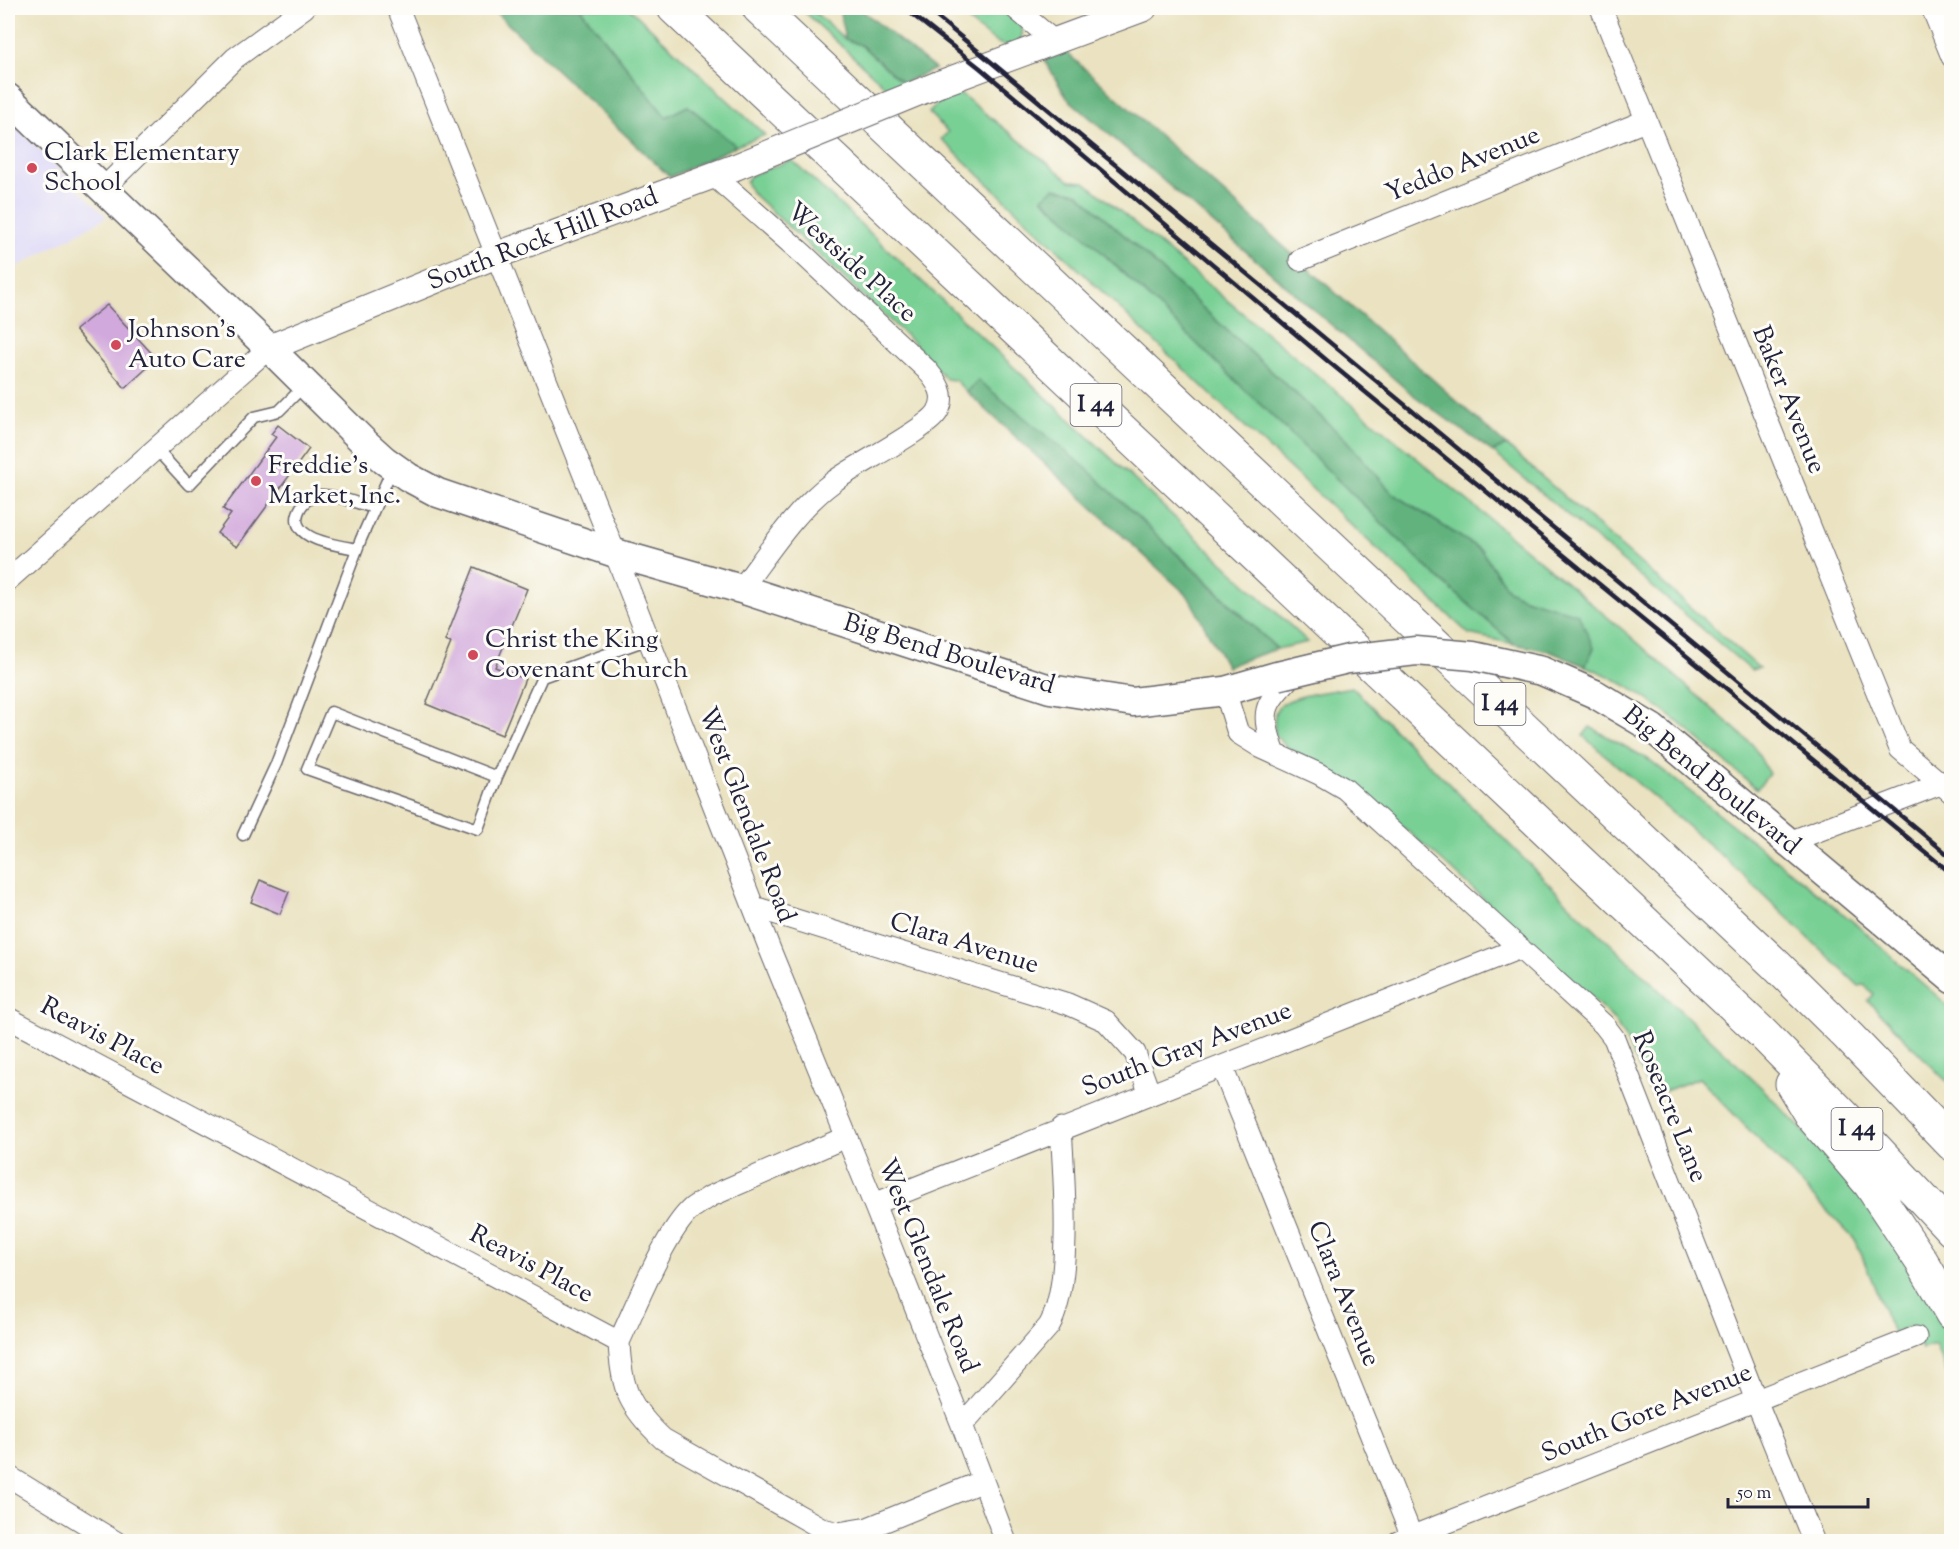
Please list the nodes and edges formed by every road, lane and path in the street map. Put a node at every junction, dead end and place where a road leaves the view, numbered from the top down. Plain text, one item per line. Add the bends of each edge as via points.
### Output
1 (304, 8) edge
2 (398, 8) edge
3 (674, 8) edge
4 (759, 8) edge
5 (1015, 8) edge
6 (1144, 8) edge
7 (1601, 8) edge
8 (1932, 8) edge
9 (1055, 42) junction
10 (1952, 57) edge
11 (8, 98) edge
12 (1645, 121) junction
13 (723, 172) junction
14 (102, 190) junction
15 (497, 255) junction
16 (1300, 260) dead end
17 (269, 348) junction
18 (305, 385) junction
19 (156, 449) junction
20 (393, 466) junction
21 (374, 508) junction
22 (357, 549) junction
23 (615, 553) junction
24 (8, 580) edge
25 (741, 589) junction
26 (648, 639) junction
27 (1286, 674) junction
28 (1225, 691) junction
29 (1275, 754) junction
30 (497, 777) junction
31 (1948, 786) edge
32 (243, 835) dead end
33 (1789, 842) junction
34 (754, 907) junction
35 (1520, 948) junction
36 (1952, 979) edge
37 (8, 1018) edge
38 (1760, 1031) junction
39 (1848, 1036) junction
40 (1222, 1067) junction
41 (1150, 1095) junction
42 (1952, 1110) edge
43 (1061, 1128) junction
44 (846, 1137) junction
45 (1952, 1144) edge
46 (874, 1204) junction
47 (1952, 1230) edge
48 (1952, 1314) edge
49 (1916, 1337) dead end
50 (619, 1342) junction
51 (1756, 1400) junction
52 (962, 1425) junction
53 (8, 1476) edge
54 (982, 1480) junction
55 (1408, 1540) edge
56 (116, 1542) edge
57 (1006, 1542) edge
58 (1814, 1542) edge

1 - 14 street via 235,58
2 - 15 street, West Glendale Road
3 - 38 highway, I 44
4 - 39 highway, I 44
5 - 9 street
6 - 9 street, South Rock Hill Road
7 - 12 street, Baker Avenue
8 - 10 street
9 - 13 street, South Rock Hill Road, bridge via 939,84
11 - 14 main road, Big Bend Boulevard
12 - 16 street, Yeddo Avenue
12 - 31 street, Baker Avenue via 1900,749
13 - 15 street, South Rock Hill Road
13 - 25 street, Westside Place via 803,254 927,370 941,389 942,398 934,417 921,428 832,482 809,503
14 - 17 main road, Big Bend Boulevard
15 - 17 street, South Rock Hill Road
15 - 23 street, West Glendale Road
17 - 18 main road, Big Bend Boulevard
17 - 19 street, South Rock Hill Road
18 - 19 lane via 279,411 254,417 189,485
18 - 20 main road, Big Bend Boulevard
19 - 24 street, South Rock Hill Road
20 - 21 lane
20 - 23 main road, Big Bend Boulevard via 438,493
21 - 22 lane
21 - 22 lane via 321,495 304,502 297,514 298,524 310,538
22 - 32 lane via 276,764
23 - 25 main road, Big Bend Boulevard
23 - 26 street, West Glendale Road
25 - 28 main road, Big Bend Boulevard via 1050,689 1133,702
26 - 30 lane via 542,677
26 - 34 street, West Glendale Road
27 - 28 main road, Big Bend Boulevard
27 - 29 street via 1265,712
27 - 33 main road, Big Bend Boulevard, bridge via 1348,658 1416,651 1473,656 1542,671 1595,694 1652,728
28 - 29 street, Roseacre Lane via 1238,733
29 - 35 street, Roseacre Lane via 1345,789
30 - 30 lane via 331,712 308,769 478,829
31 - 33 street
33 - 36 main road, Big Bend Boulevard
34 - 41 street, Clara Avenue via 1068,1004 1106,1021 1135,1053
34 - 44 street, West Glendale Road
35 - 40 street, South Gray Avenue
35 - 51 street, Roseacre Lane via 1614,1038
37 - 50 street, Reavis Place
38 - 47 highway, I 44
38 - 48 highway via 1810,1114 1870,1184
39 - 42 highway
39 - 45 highway, I 44
40 - 41 street, South Gray Avenue
40 - 55 street, Clara Avenue
41 - 43 street, South Gray Avenue
43 - 46 street, South Gray Avenue
43 - 52 street via 1064,1237 1057,1313
44 - 46 street, West Glendale Road
44 - 50 street via 711,1196 692,1209 667,1243
46 - 52 street, West Glendale Road
49 - 51 street, South Gore Avenue
50 - 54 street via 620,1371 626,1392 644,1422 663,1439 823,1529 838,1533 868,1528
51 - 55 street, South Gore Avenue
51 - 58 street, Roseacre Lane
52 - 54 street, West Glendale Road
53 - 56 street
54 - 57 street, West Glendale Road

